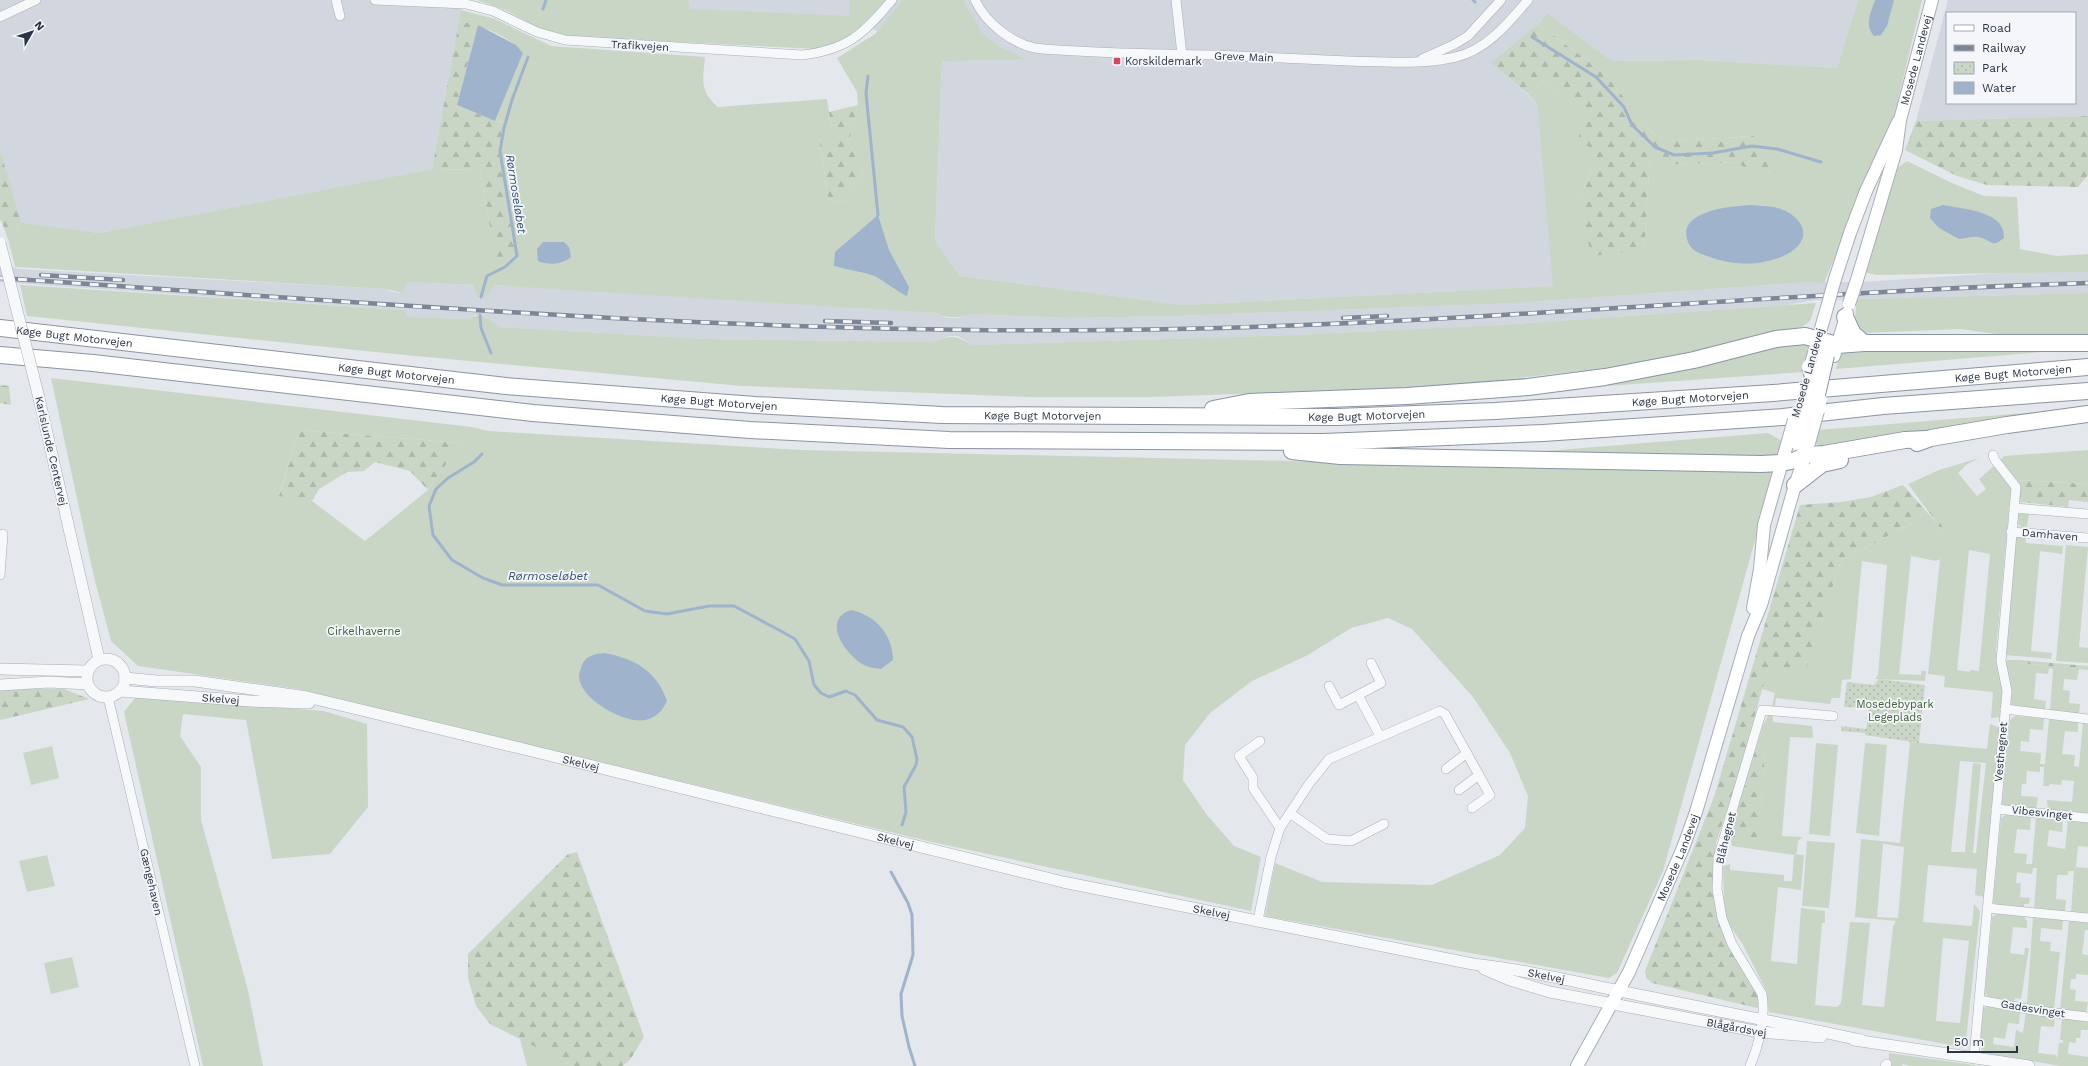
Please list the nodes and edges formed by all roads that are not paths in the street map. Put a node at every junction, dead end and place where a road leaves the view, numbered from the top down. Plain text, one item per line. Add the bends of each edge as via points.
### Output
1 (36, 0) edge
2 (336, 0) edge
3 (375, 0) edge
4 (892, 0) edge
5 (975, 0) edge
6 (1176, 0) edge
7 (1501, 0) edge
8 (1528, 0) edge
9 (1932, 0) edge
10 (340, 16) dead end
11 (0, 17) edge
12 (1182, 55) junction
13 (1413, 64) junction
14 (1900, 120) junction
15 (0, 243) edge
16 (1847, 311) junction
17 (0, 328) edge
18 (1864, 343) junction
19 (2088, 343) edge
20 (1823, 353) junction
21 (0, 355) edge
22 (2088, 367) edge
23 (2088, 391) edge
24 (1819, 407) joint
25 (2088, 414) edge
26 (1180, 416) junction
27 (1926, 439) junction
28 (1211, 442) junction
29 (1800, 445) junction
30 (1993, 455) dead end
31 (1779, 470) junction
32 (1795, 485) junction
33 (2014, 508) junction
34 (2088, 514) edge
35 (2011, 532) junction
36 (3, 534) dead end
37 (2088, 538) edge
38 (0, 575) edge
39 (1748, 636) junction
40 (99, 659) junction
41 (1371, 663) dead end
42 (0, 669) edge
43 (87, 671) junction
44 (125, 678) junction
45 (87, 684) junction
46 (0, 685) edge
47 (1329, 686) dead end
48 (120, 691) junction
49 (1358, 695) junction
50 (108, 697) junction
51 (322, 702) junction
52 (2005, 709) junction
53 (1833, 716) dead end
54 (2088, 719) edge
55 (1380, 736) junction
56 (1260, 742) dead end
57 (1467, 753) junction
58 (1446, 769) dead end
59 (1479, 775) junction
60 (1459, 790) dead end
61 (1472, 808) dead end
62 (1996, 809) junction
63 (1291, 814) junction
64 (2088, 818) edge
65 (1384, 824) dead end
66 (1280, 828) junction
67 (1987, 908) junction
68 (2088, 918) edge
69 (1258, 920) junction
70 (1472, 964) junction
71 (1619, 991) junction
72 (1979, 1000) junction
73 (1613, 1004) junction
74 (2088, 1017) edge
75 (1762, 1018) junction
76 (1760, 1032) junction
77 (1861, 1040) junction
78 (1974, 1057) junction
79 (195, 1066) edge
80 (1577, 1066) edge
81 (1750, 1066) edge
82 (2029, 1066) edge

1 - 11 street
2 - 10 street
3 - 4 street, Trafikvejen via 466,4 493,11 537,32 565,40 802,55 824,52 843,45 871,26
5 - 12 street, Greve Main via 1001,32 1034,48
6 - 12 street
7 - 13 street, Greve Main via 1468,36
8 - 13 street, Greve Main via 1510,22 1477,48 1458,57
9 - 14 main road, Mosede Landevej
12 - 13 street, Greve Main
14 - 16 main road, Mosede Landevej, bridge via 1896,150
14 - 20 main road, Mosede Landevej, bridge via 1892,132 1850,233 1828,304
15 - 40 street, Karlslunde Centervej, bridge via 39,398
16 - 18 highway via 1853,334
16 - 20 main road, Mosede Landevej
17 - 26 highway, Køge Bugt Motorvejen via 506,386 747,404 942,414
18 - 19 highway
18 - 20 highway
20 - 24 highway, bridge via 1816,399
20 - 26 highway via 1805,336 1776,339 1694,360 1613,376 1528,387 1407,396 1249,402
20 - 29 highway, bridge via 1813,376 1798,433
21 - 28 highway, Køge Bugt Motorvejen via 533,413 750,430 949,440
22 - 26 highway, Køge Bugt Motorvejen via 1773,393 1495,411 1337,417
23 - 28 highway, Køge Bugt Motorvejen via 1543,433 1324,442
24 - 29 main road, Mosede Landevej, bridge
25 - 27 highway
27 - 29 highway via 1905,440 1824,454
27 - 32 highway via 1906,446 1822,464
28 - 31 highway via 1340,456 1761,464
29 - 31 highway via 1796,460
29 - 32 main road, Mosede Landevej
30 - 33 street, Vesthegnet via 2016,488
31 - 39 main road, Mosede Landevej via 1764,525 1760,569
32 - 39 main road, Mosede Landevej via 1761,604
33 - 34 street
33 - 35 street, Vesthegnet
35 - 37 street, Damhaven
35 - 52 street, Vesthegnet via 2001,661 2007,691
36 - 38 street
39 - 71 main road, Mosede Landevej via 1696,812 1669,882
40 - 43 street via 90,665
40 - 44 street via 108,658 118,662
41 - 49 street via 1381,683
42 - 43 street
43 - 45 street
44 - 48 street
44 - 51 street, Skelvej via 195,681 307,697
45 - 46 street via 49,682
45 - 50 street via 93,693
47 - 49 street via 1339,705
48 - 50 street
48 - 51 street, Skelvej via 250,701 308,704
49 - 55 street
50 - 79 street, Gængehaven
51 - 69 street, Skelvej via 1063,882
52 - 54 street
52 - 62 street, Vesthegnet
53 - 75 street, Blåhegnet via 1762,710 1718,858 1717,889 1722,918 1732,944 1762,994
55 - 57 street via 1440,711 1445,714
55 - 63 street via 1329,759 1309,784
56 - 66 street via 1239,756 1253,778 1253,788
57 - 58 street
57 - 59 street
59 - 60 street
59 - 61 street via 1490,794
62 - 64 street, Vibesvinget
62 - 67 street, Vesthegnet
63 - 65 street via 1327,839 1352,841
63 - 66 street
66 - 69 street
67 - 68 street
67 - 72 street, Vesthegnet
69 - 70 street, Skelvej
70 - 71 street, Skelvej via 1516,969
70 - 73 street, Skelvej via 1510,980 1550,992
71 - 73 main road, Mosede Landevej
71 - 75 street, Blågårdsvej
72 - 74 street, Gadesvinget
72 - 78 street, Vesthegnet
73 - 76 street, Blågårdsvej
73 - 80 main road, Mosede Landevej
75 - 76 street, Blåhegnet
75 - 77 street, Blågårdsvej
76 - 77 street, Blågårdsvej
76 - 81 street, Blåhegnet
77 - 78 street, Blågårdsvej
78 - 82 street, Blågårdsvej

